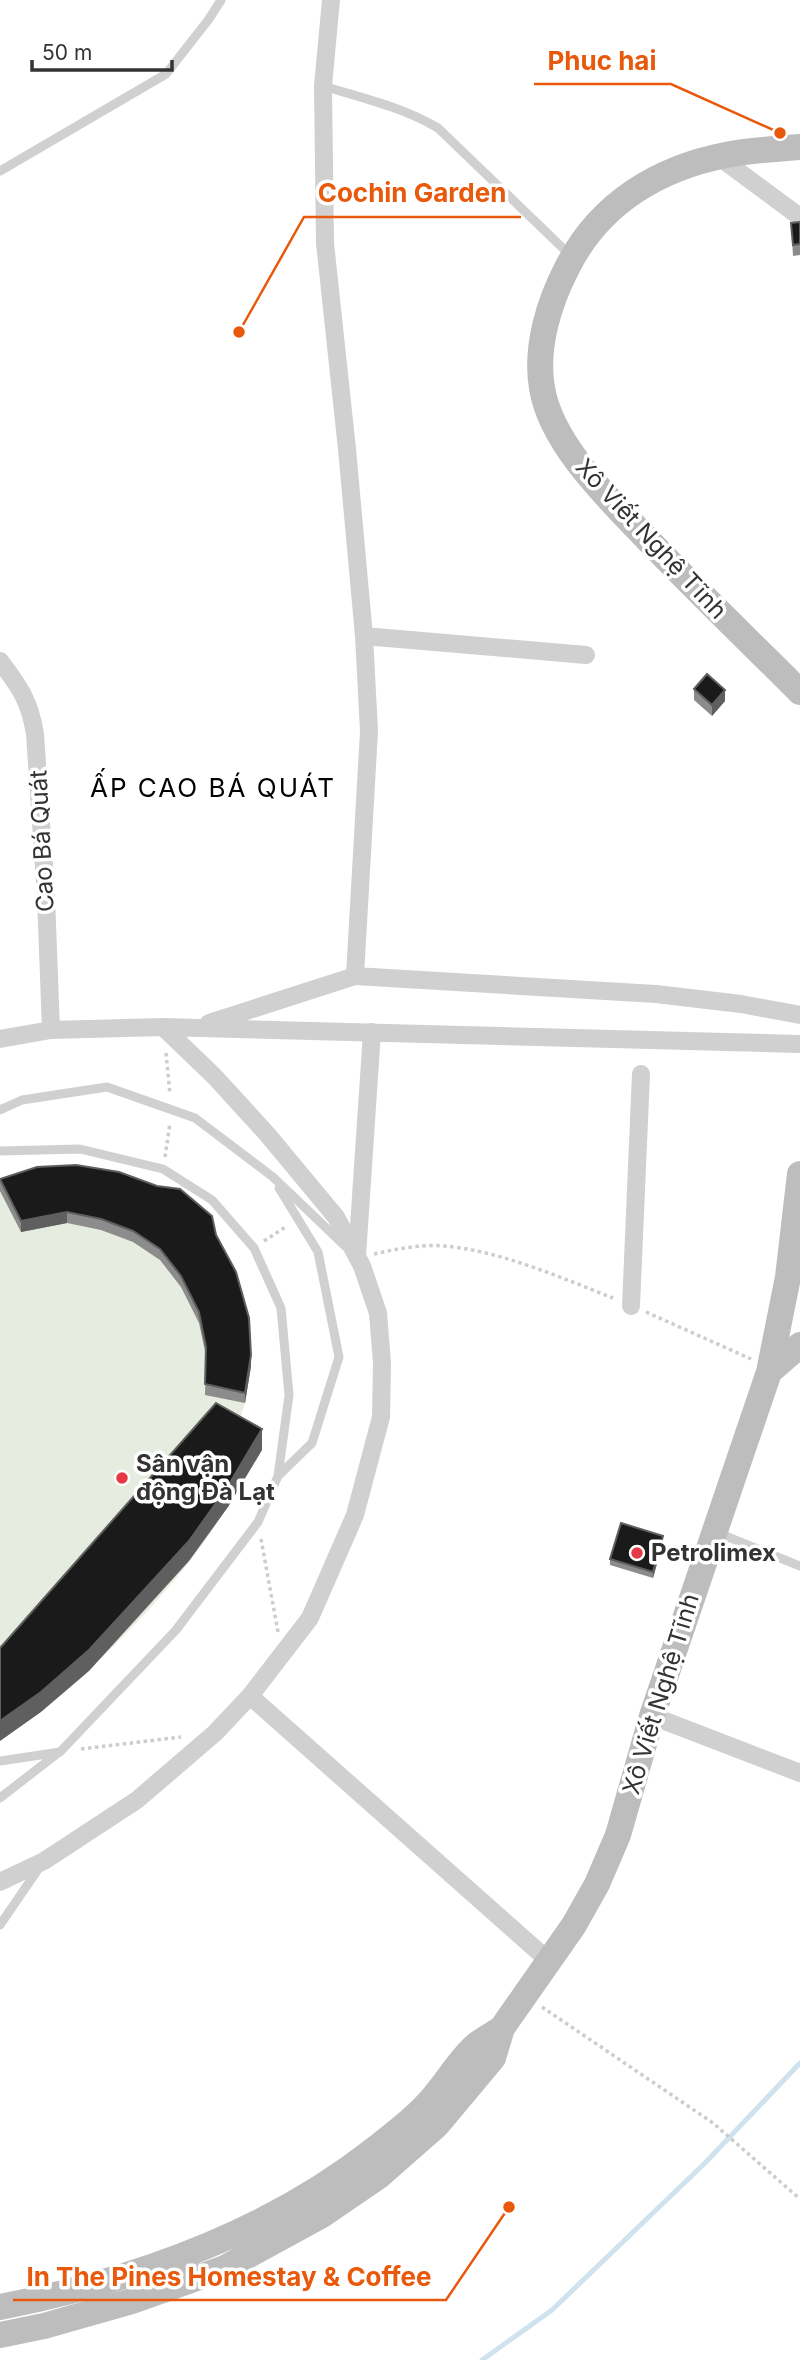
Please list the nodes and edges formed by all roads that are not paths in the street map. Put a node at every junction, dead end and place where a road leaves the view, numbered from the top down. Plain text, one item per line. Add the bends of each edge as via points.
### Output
1 (221, 0) edge
2 (331, 0) edge
3 (323, 86) junction
4 (800, 147) edge
5 (719, 156) junction
6 (0, 170) edge
7 (800, 218) edge
8 (572, 257) junction
9 (364, 636) junction
10 (586, 654) dead end
11 (0, 661) edge
12 (800, 692) edge
13 (355, 976) junction
14 (800, 1015) edge
15 (163, 1027) junction
16 (196, 1028) junction
17 (51, 1030) junction
18 (372, 1032) junction
19 (0, 1039) edge
20 (800, 1044) edge
21 (641, 1074) dead end
22 (0, 1110) edge
23 (0, 1151) edge
24 (800, 1174) edge
25 (273, 1177) junction
26 (357, 1257) junction
27 (631, 1306) road end
28 (800, 1345) edge
29 (769, 1373) junction
30 (278, 1476) junction
31 (713, 1531) junction
32 (800, 1566) edge
33 (250, 1696) junction
34 (652, 1716) junction
35 (60, 1752) junction
36 (0, 1761) edge
37 (800, 1773) edge
38 (0, 1798) edge
39 (44, 1861) junction
40 (0, 1882) edge
41 (0, 1924) edge
42 (550, 1962) junction
43 (502, 2028) junction
44 (0, 2307) edge
45 (0, 2335) edge

1 - 6 lane via 166,74
2 - 3 street
3 - 8 lane via 393,106 438,128
3 - 9 street via 325,243
4 - 5 main road, Xô Viết Nghệ Tĩnh
5 - 7 street
5 - 8 main road, Xô Viết Nghệ Tĩnh via 645,183 623,198
8 - 12 main road, Xô Viết Nghệ Tĩnh via 551,303 541,351 542,388 568,449 677,571
9 - 10 street
9 - 13 street via 369,731
11 - 17 street, Cao Bá Quát via 20,687 35,734
13 - 14 street via 656,994
13 - 16 street
15 - 16 street
15 - 17 street
15 - 26 street via 296,1168 336,1217
16 - 18 street
17 - 19 street
18 - 20 street
18 - 26 street
21 - 27 street
22 - 25 lane via 22,1100 107,1087 195,1118
23 - 30 lane via 80,1149 163,1169 212,1200 254,1248 281,1308 289,1395
24 - 29 main road, Xô Viết Nghệ Tĩnh via 788,1277
25 - 26 lane
25 - 30 lane via 318,1252 339,1357 312,1443
26 - 33 street via 378,1313 381,1417 355,1515 310,1618
28 - 29 main road
29 - 31 main road, Xô Viết Nghệ Tĩnh
30 - 35 lane via 258,1522 176,1630
31 - 32 lane
31 - 34 main road, Xô Viết Nghệ Tĩnh
33 - 39 street via 215,1733 137,1800
33 - 42 street
34 - 37 street
34 - 42 main road, Xô Viết Nghệ Tĩnh via 618,1835 597,1884
35 - 36 lane
35 - 38 lane
39 - 40 street
39 - 41 lane
42 - 43 main road, Xô Viết Nghệ Tĩnh
43 - 44 main road, Xô Viết Nghệ Tĩnh via 474,2046 433,2098 375,2149 319,2188 222,2241 128,2274
43 - 45 main road, Xô Viết Nghệ Tĩnh via 494,2058 437,2125 379,2176 322,2215 225,2268 132,2301

